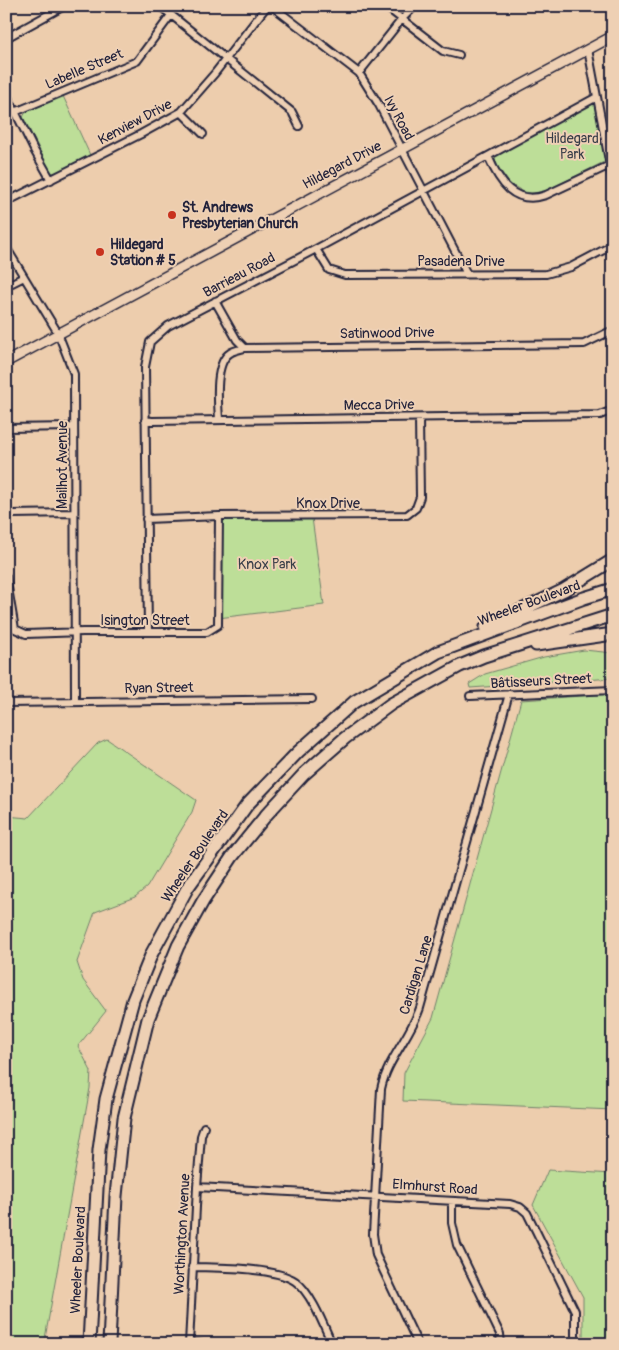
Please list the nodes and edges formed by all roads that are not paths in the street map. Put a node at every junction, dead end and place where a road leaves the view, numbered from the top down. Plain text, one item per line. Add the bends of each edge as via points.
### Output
1 (64, 6) edge
2 (160, 6) edge
3 (267, 6) edge
4 (272, 6) edge
5 (385, 6) edge
6 (415, 6) edge
7 (171, 15) junction
8 (402, 19) junction
9 (613, 36) edge
10 (6, 38) edge
11 (588, 49) junction
12 (459, 54) dead end
13 (226, 58) junction
14 (359, 73) junction
15 (6, 93) edge
16 (597, 97) junction
17 (15, 112) junction
18 (181, 112) junction
19 (299, 126) dead end
20 (202, 134) dead end
21 (401, 148) junction
22 (488, 156) junction
23 (610, 165) junction
24 (51, 180) junction
25 (613, 182) edge
26 (423, 190) junction
27 (6, 202) edge
28 (613, 245) edge
29 (6, 246) edge
30 (316, 248) junction
31 (468, 274) junction
32 (24, 277) junction
33 (6, 286) edge
34 (215, 301) junction
35 (613, 330) edge
36 (58, 333) junction
37 (245, 348) junction
38 (6, 362) edge
39 (613, 410) edge
40 (419, 418) junction
41 (219, 419) junction
42 (145, 420) junction
43 (6, 428) edge
44 (74, 428) junction
45 (74, 513) junction
46 (220, 516) junction
47 (6, 518) edge
48 (146, 519) junction
49 (613, 560) edge
50 (6, 576) edge
51 (613, 589) edge
52 (613, 615) edge
53 (148, 632) junction
54 (75, 633) junction
55 (613, 634) edge
56 (438, 652) junction
57 (460, 666) junction
58 (613, 690) edge
59 (509, 694) junction
60 (470, 696) dead end
61 (312, 699) dead end
62 (76, 701) junction
63 (6, 703) edge
64 (204, 1127) dead end
65 (197, 1187) junction
66 (376, 1196) junction
67 (452, 1201) junction
68 (192, 1267) junction
69 (89, 1344) edge
70 (109, 1344) edge
71 (189, 1344) edge
72 (200, 1344) edge
73 (332, 1344) edge
74 (418, 1344) edge
75 (501, 1344) edge
76 (576, 1344) edge

1 - 10 street
2 - 7 street
3 - 13 street, Kenview Drive
4 - 14 street, Ivy Road
5 - 8 street
6 - 8 street
7 - 13 street
7 - 17 street, Labelle Street via 137,60
8 - 12 street via 443,52
8 - 14 street
9 - 11 street, Hildegard Drive
11 - 16 street
11 - 21 street, Hildegard Drive
13 - 18 street, Kenview Drive
13 - 19 street via 292,112
14 - 21 street, Ivy Road
15 - 17 street
16 - 22 street, Barrieau Road
16 - 23 street
17 - 24 street
18 - 20 street
18 - 24 street, Kenview Drive
21 - 26 street, Ivy Road
21 - 36 street, Hildegard Drive
22 - 23 street via 501,182 522,197 546,195
22 - 26 street, Barrieau Road
23 - 25 street
24 - 27 street, Kenview Drive
26 - 30 street, Barrieau Road
26 - 31 street, Ivy Road
28 - 31 street, Pasadena Drive via 570,267 546,274
29 - 32 street, Mailhot Avenue
30 - 31 street, Pasadena Drive via 329,270 345,275
30 - 34 street, Barrieau Road
32 - 33 street
32 - 36 street, Mailhot Avenue
34 - 37 street
34 - 42 street, Barrieau Road via 168,326 150,342 145,367
35 - 37 street, Satinwood Drive via 584,344
36 - 38 street, Hildegard Drive
36 - 44 street, Mailhot Avenue via 74,374
37 - 41 street, Satinwood Drive via 230,353 222,362 217,390
39 - 40 street, Mecca Drive via 600,414
40 - 41 street, Mecca Drive
40 - 46 street, Knox Drive via 420,497 416,508 408,515
41 - 42 street, Mecca Drive
42 - 48 street, Barrieau Road
43 - 44 street
44 - 45 street, Mailhot Avenue
45 - 47 street via 12,514
45 - 54 street, Mailhot Avenue
46 - 48 street, Knox Drive
46 - 53 street, Isington Street via 218,624 207,632
48 - 53 street, Barrieau Road
49 - 56 highway via 564,590
50 - 54 street, Isington Street via 15,629 26,634
51 - 56 highway, Wheeler Boulevard
52 - 57 highway
53 - 54 street, Isington Street
54 - 62 street, Mailhot Avenue
55 - 57 highway via 541,644
56 - 69 highway, Wheeler Boulevard via 354,702 298,752 247,805 188,887 152,953 133,1000 106,1100 99,1150
57 - 70 highway via 391,704 304,774 232,857 178,946 148,1019 124,1118 116,1196
58 - 59 street, Bâtisseurs Street
59 - 60 street, Bâtisseurs Street
59 - 66 street, Cardigan Lane via 420,1008 383,1078
61 - 62 street, Ryan Street
62 - 63 street, Ryan Street
64 - 65 street, Worthington Avenue
65 - 66 street, Elmhurst Road
65 - 68 street, Worthington Avenue
66 - 67 street, Elmhurst Road
66 - 74 street, Cardigan Lane via 373,1234 376,1255
67 - 75 street via 457,1245 500,1334
67 - 76 street, Elmhurst Road via 510,1204 527,1213 575,1312
68 - 71 street, Worthington Avenue
68 - 73 street via 269,1271 295,1281 312,1302
71 - 72 street

